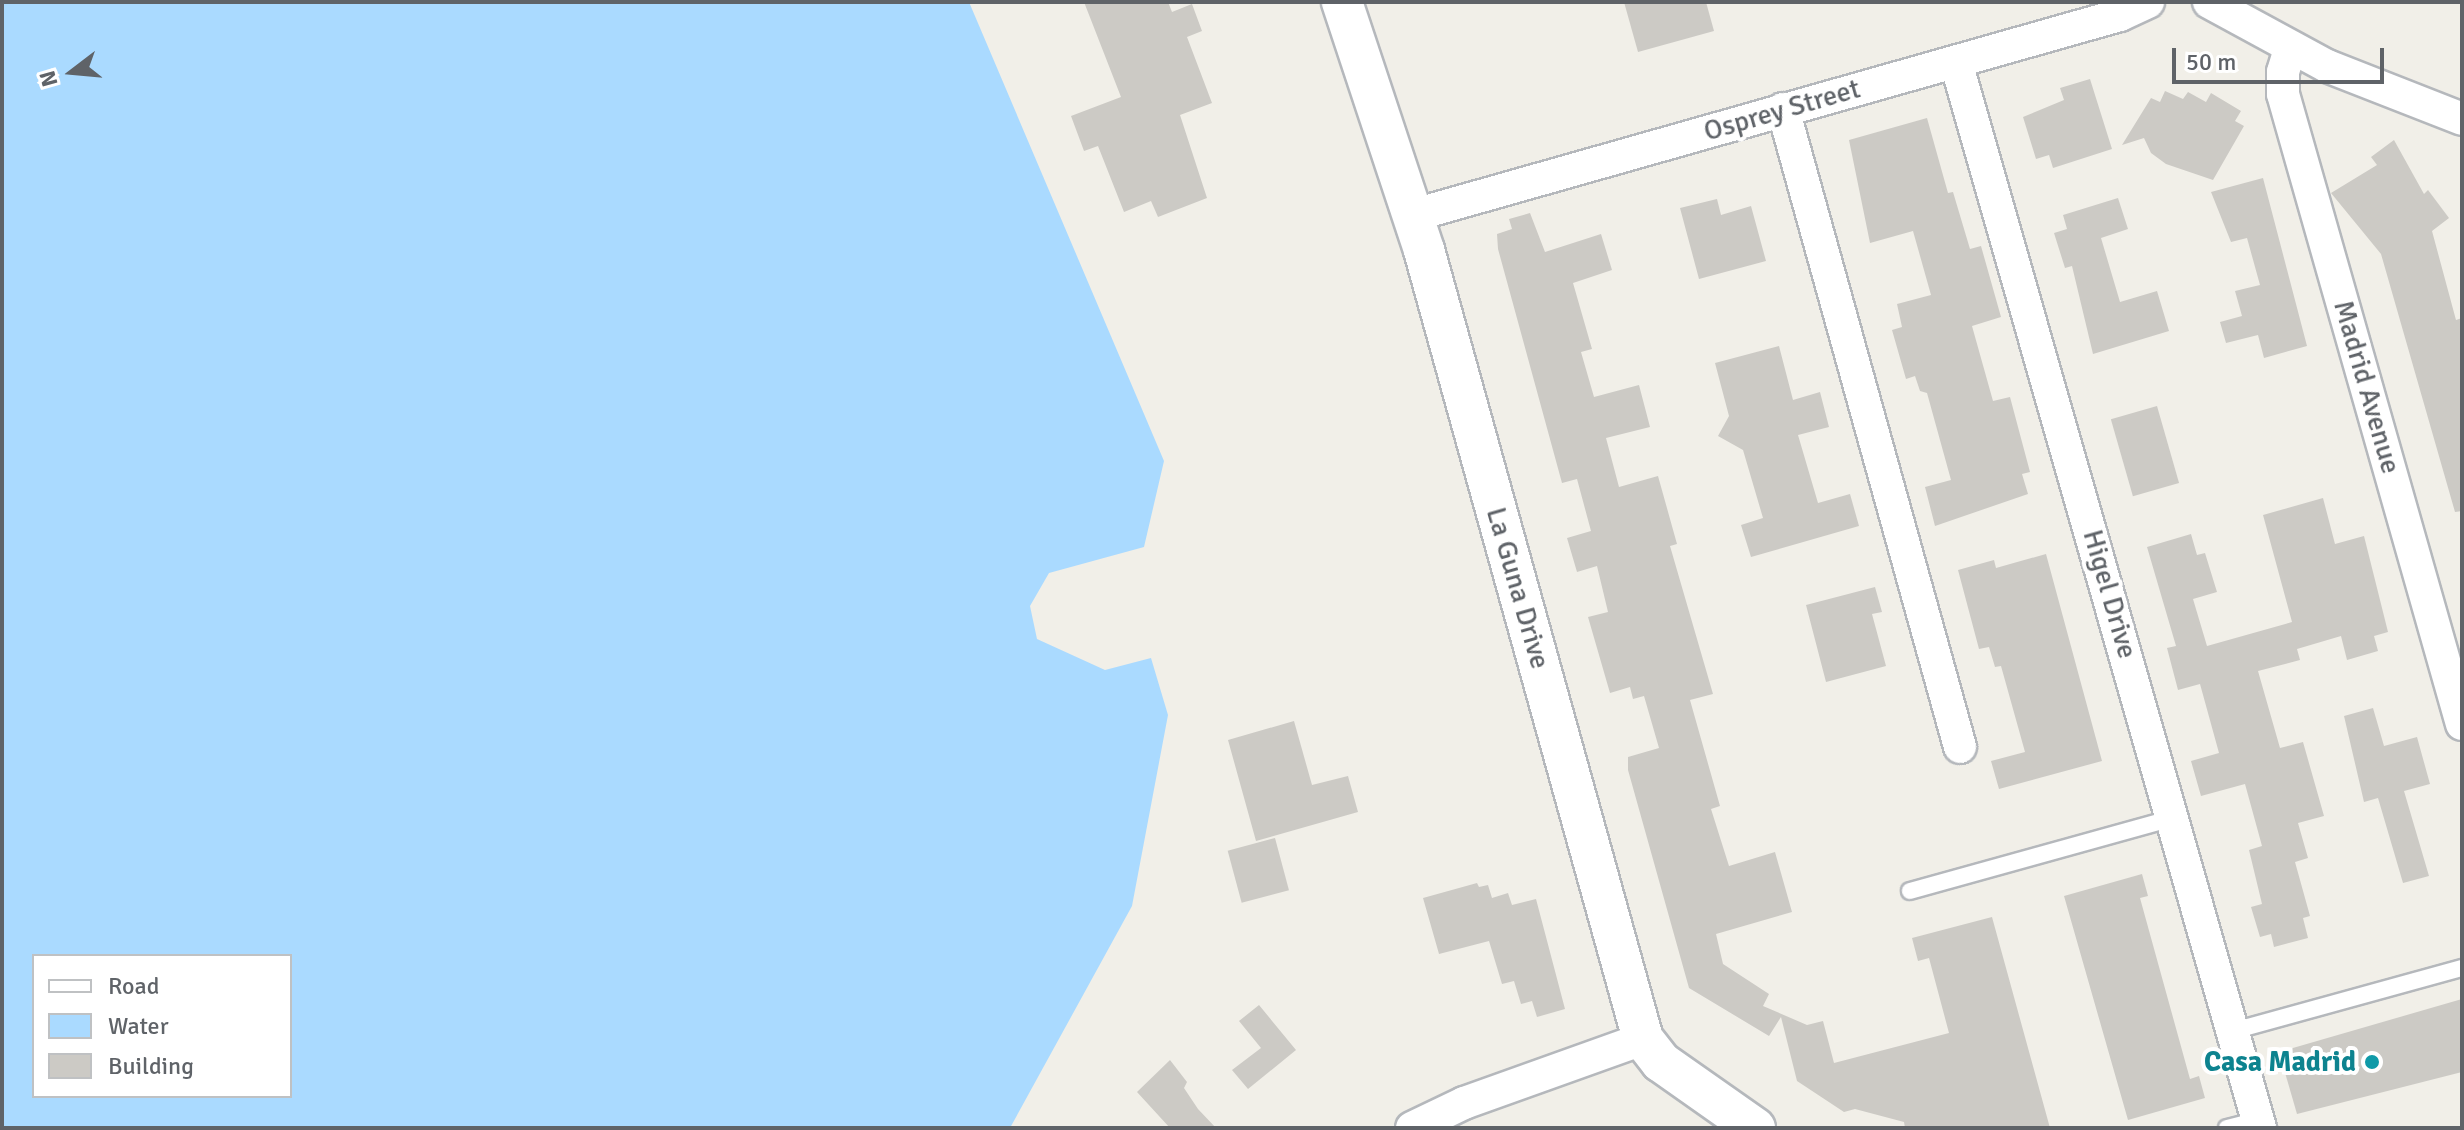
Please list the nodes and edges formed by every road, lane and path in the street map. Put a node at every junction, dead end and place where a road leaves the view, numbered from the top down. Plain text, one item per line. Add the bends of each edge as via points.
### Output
1 (1342, 2) edge
2 (2148, 2) edge
3 (2209, 2) edge
4 (2290, 49) junction
5 (1956, 62) junction
6 (1783, 109) junction
7 (2462, 119) edge
8 (1414, 215) junction
9 (2462, 724) edge
10 (1960, 747) dead end
11 (2173, 818) junction
12 (1910, 891) dead end
13 (2462, 968) edge
14 (2233, 1031) junction
15 (1643, 1039) junction
16 (2248, 1125) edge
17 (1412, 1128) edge
18 (1755, 1128) edge

1 - 8 street, La Guna Drive
2 - 5 street, Osprey Street via 2120,15
3 - 4 street
4 - 7 street
4 - 9 street, Madrid Avenue via 2283,94
5 - 6 street, Osprey Street
5 - 11 street, Higel Drive
6 - 8 street, Osprey Street
6 - 10 street
8 - 15 street, La Guna Drive
11 - 12 lane
11 - 14 street, Higel Drive
13 - 14 lane
14 - 16 street, Higel Drive
15 - 17 street via 1478,1098
15 - 18 street, La Guna Drive via 1661,1062

